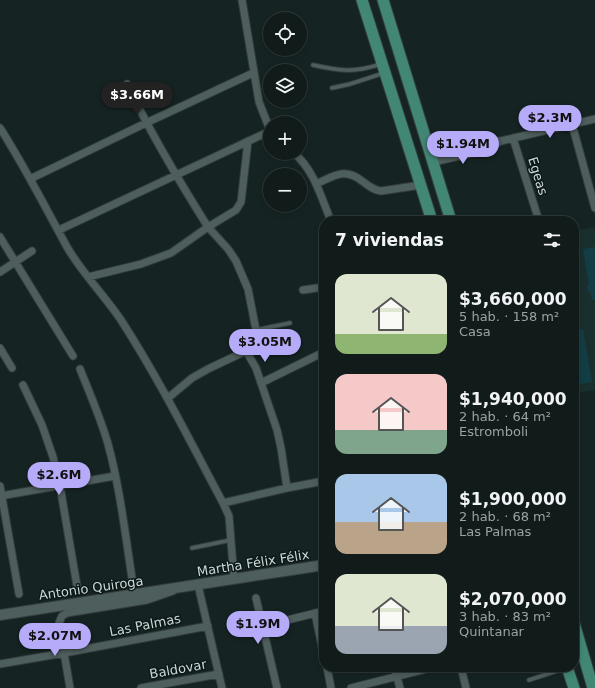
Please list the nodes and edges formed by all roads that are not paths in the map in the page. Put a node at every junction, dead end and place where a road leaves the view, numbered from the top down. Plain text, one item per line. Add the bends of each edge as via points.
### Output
1 (242, 0) edge
2 (362, 0) edge
3 (378, 0) edge
4 (383, 0) edge
5 (394, 38) junction
6 (313, 65) dead end
7 (384, 68) junction
8 (253, 73) junction
9 (126, 84) dead end
10 (332, 88) dead end
11 (264, 116) edge
12 (595, 119) edge
13 (146, 123) junction
14 (572, 124) junction
15 (0, 128) edge
16 (263, 134) edge
17 (514, 138) junction
18 (248, 141) junction
19 (478, 141) junction
20 (501, 141) junction
21 (481, 151) junction
22 (431, 158) junction
23 (303, 160) edge
24 (176, 176) junction
25 (30, 179) junction
26 (316, 184) junction
27 (421, 185) junction
28 (595, 208) edge
29 (329, 216) edge
30 (430, 216) edge
31 (449, 216) edge
32 (537, 216) edge
33 (208, 227) junction
34 (59, 230) junction
35 (0, 237) edge
36 (32, 251) dead end
37 (15, 262) junction
38 (0, 272) edge
39 (88, 277) junction
40 (319, 288) edge
41 (303, 290) dead end
42 (290, 323) dead end
43 (256, 330) junction
44 (0, 348) edge
45 (246, 351) junction
46 (319, 354) edge
47 (73, 356) dead end
48 (12, 368) dead end
49 (80, 369) dead end
50 (262, 383) junction
51 (23, 385) dead end
52 (168, 398) junction
53 (115, 476) junction
54 (319, 482) edge
55 (0, 486) edge
56 (60, 486) junction
57 (287, 488) junction
58 (1, 496) edge
59 (223, 503) junction
60 (231, 540) junction
61 (192, 548) dead end
62 (319, 565) edge
63 (132, 578) dead end
64 (234, 579) junction
65 (198, 585) junction
66 (77, 586) dead end
67 (186, 587) junction
68 (19, 594) dead end
69 (256, 598) dead end
70 (319, 612) edge
71 (315, 613) junction
72 (0, 615) edge
73 (208, 626) junction
74 (263, 626) junction
75 (319, 632) edge
76 (579, 640) edge
77 (64, 653) junction
78 (0, 664) edge
79 (327, 672) edge
80 (396, 672) edge
81 (416, 672) edge
82 (462, 672) edge
83 (552, 672) edge
84 (569, 672) edge
85 (219, 674) junction
86 (397, 677) junction
87 (529, 680) dead end
88 (172, 685) edge
89 (70, 688) edge
90 (141, 688) edge
91 (222, 688) edge
92 (277, 688) edge
93 (331, 688) edge
94 (351, 688) edge
95 (400, 688) edge
96 (466, 688) edge
97 (574, 688) edge
98 (593, 688) edge

1 - 8 street
2 - 7 main road
3 - 5 main road via 383,18
4 - 5 main road
5 - 22 main road
6 - 7 lane via 353,71
7 - 10 lane via 350,84
7 - 27 main road
8 - 11 street
8 - 13 street
9 - 13 street
12 - 14 street
13 - 24 street
13 - 25 street
14 - 17 street
14 - 28 street
15 - 25 street
16 - 18 street
17 - 20 street
17 - 32 street, Egeas
18 - 24 street
18 - 33 street via 241,202 236,210
19 - 20 street
19 - 21 street
19 - 22 street
20 - 21 street
21 - 22 street
22 - 31 main road
23 - 26 street
24 - 33 street
24 - 34 street
25 - 34 street
26 - 27 street via 348,173 381,191
26 - 29 street
27 - 30 main road
33 - 39 street via 171,253 141,264
33 - 43 street via 228,248 236,261 250,295
34 - 39 street via 67,248
35 - 37 street
36 - 37 street
37 - 38 street
37 - 47 street
39 - 52 street via 121,320
40 - 41 street
42 - 43 lane
43 - 45 street via 255,340
44 - 48 street
45 - 50 street
45 - 52 street via 192,378
46 - 50 street
49 - 53 street via 108,444
50 - 57 street via 281,448
51 - 56 street via 42,425
52 - 59 street
53 - 56 street
53 - 63 street
54 - 57 street
55 - 58 street
56 - 58 street
56 - 66 street
57 - 59 street
58 - 68 street
59 - 60 street via 230,516
60 - 61 lane
60 - 64 street
62 - 64 street, Martha Félix Félix
64 - 65 street, Martha Félix Félix
65 - 67 street, Martha Félix Félix
65 - 73 street
67 - 72 street, Antonio Quiroga
67 - 77 street via 147,600 67,613 62,616 59,623
69 - 74 street
70 - 71 street
71 - 74 street
71 - 75 street
73 - 77 street, Las Palmas
73 - 85 street
74 - 92 street
76 - 98 main road
77 - 78 street, Las Palmas
77 - 89 street
79 - 93 street
80 - 86 street
81 - 86 street
82 - 96 street
83 - 87 lane
84 - 97 main road
85 - 88 street, Baldovar
85 - 91 street
86 - 94 street
86 - 95 street
88 - 90 street, Baldovar

